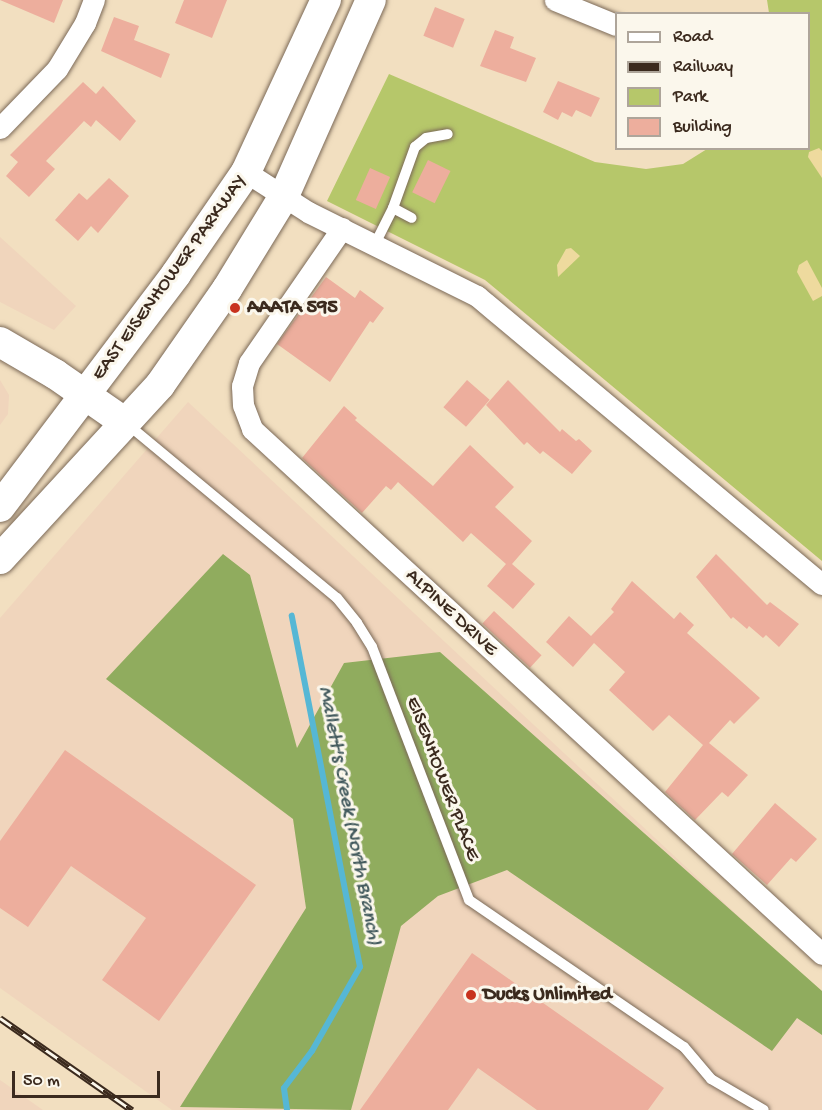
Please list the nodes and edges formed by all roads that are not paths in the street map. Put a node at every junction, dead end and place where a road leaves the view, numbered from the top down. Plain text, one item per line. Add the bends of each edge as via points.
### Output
1 (94, 0) edge
2 (326, 0) edge
3 (371, 0) edge
4 (555, 0) edge
5 (615, 25) edge
6 (0, 128) edge
7 (448, 134) dead end
8 (246, 172) junction
9 (284, 196) junction
10 (393, 208) junction
11 (412, 218) dead end
12 (342, 228) junction
13 (375, 244) junction
14 (0, 342) edge
15 (86, 395) junction
16 (124, 422) junction
17 (0, 507) edge
18 (0, 559) edge
19 (822, 584) edge
20 (822, 954) edge
21 (764, 1110) edge

1 - 6 street via 57,69
2 - 8 main road, EAST EISENHOWER PARKWAY
3 - 9 main road
4 - 5 street
7 - 10 lane via 426,138 415,147
8 - 9 street
8 - 15 main road, EAST EISENHOWER PARKWAY
9 - 12 street
9 - 16 main road via 227,289 160,385
10 - 11 lane
10 - 13 lane
12 - 13 street
12 - 20 street, ALPINE DRIVE via 249,363 242,386 243,405 252,429
13 - 19 street via 477,296
14 - 15 main road
15 - 16 main road
15 - 17 main road, EAST EISENHOWER PARKWAY
16 - 18 main road
16 - 21 lane, EISENHOWER PLACE via 337,598 357,623 372,647 469,900 684,1047 711,1079

